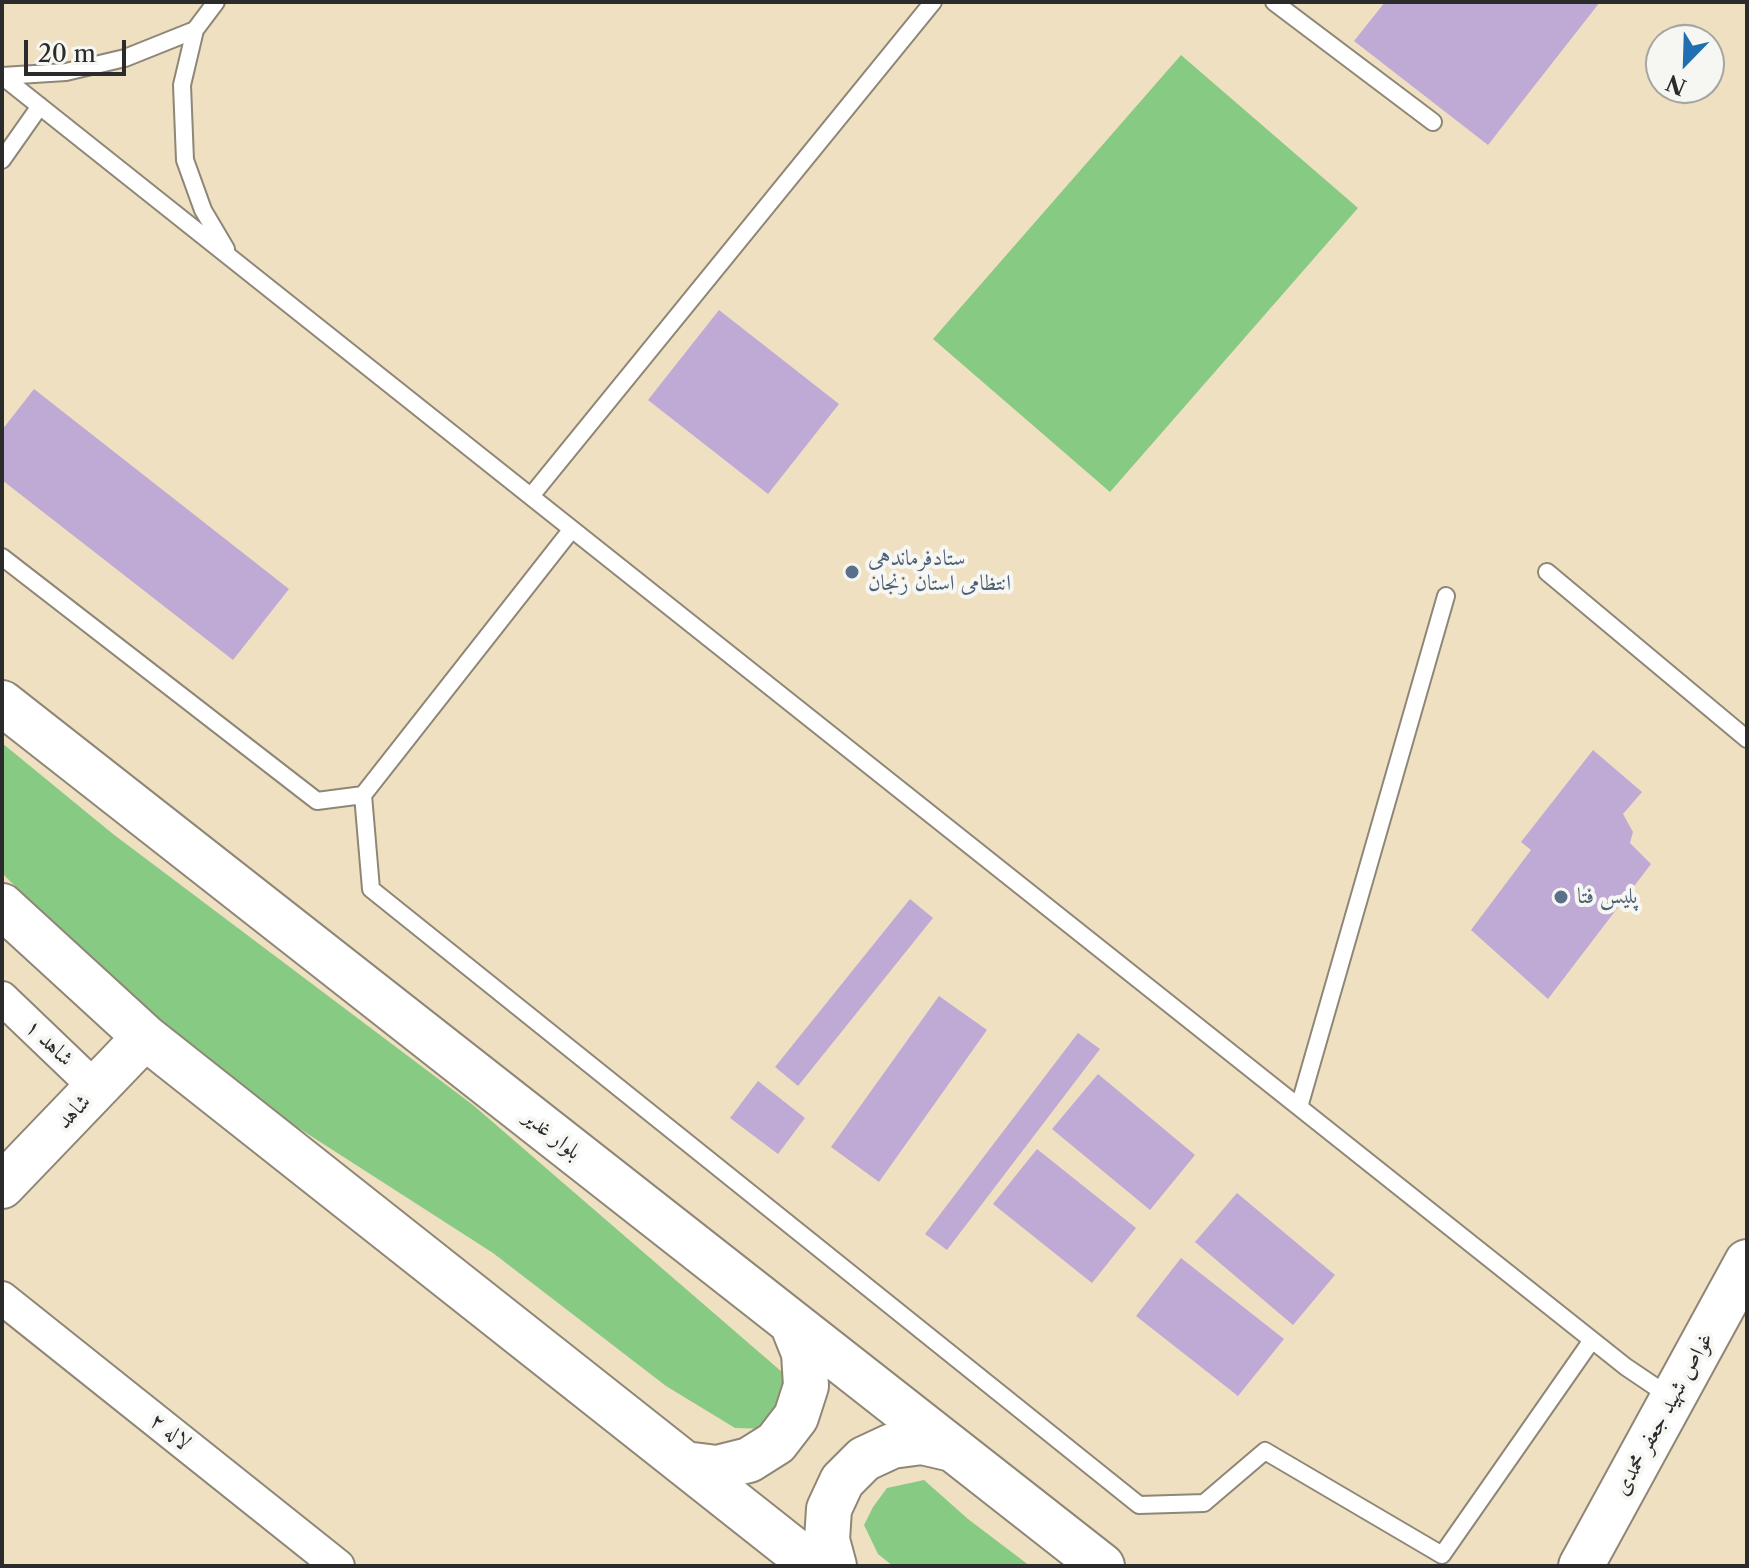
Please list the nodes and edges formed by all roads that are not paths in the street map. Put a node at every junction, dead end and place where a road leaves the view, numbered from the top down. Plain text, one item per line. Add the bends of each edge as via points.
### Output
1 (216, 2) edge
2 (933, 2) edge
3 (1274, 2) edge
4 (195, 30) junction
5 (40, 106) junction
6 (1433, 122) dead end
7 (2, 160) edge
8 (232, 258) junction
9 (531, 496) junction
10 (572, 529) junction
11 (2, 557) edge
12 (1547, 572) dead end
13 (1446, 596) dead end
14 (2, 703) edge
15 (1747, 739) edge
16 (363, 795) junction
17 (2, 906) edge
18 (2, 998) edge
19 (145, 1037) junction
20 (96, 1088) junction
21 (1299, 1107) junction
22 (2, 1186) edge
23 (1747, 1262) edge
24 (2, 1298) edge
25 (792, 1323) junction
26 (1592, 1340) junction
27 (1673, 1398) junction
28 (952, 1449) junction
29 (685, 1464) junction
30 (338, 1566) edge
31 (814, 1566) edge
32 (834, 1566) edge
33 (1102, 1566) edge
34 (1581, 1566) edge

1 - 4 lane
2 - 9 lane
3 - 6 lane
4 - 5 lane via 81,69 2,76
4 - 8 lane via 182,85 185,160 203,210
5 - 7 lane
5 - 8 lane
8 - 9 lane
9 - 10 lane
10 - 16 lane
10 - 21 lane
11 - 16 lane via 317,801
12 - 15 lane
13 - 21 lane
14 - 25 main road, بلوار غدیر
16 - 26 lane via 371,889 1139,1505 1204,1503 1265,1451 1442,1555
17 - 19 main road
18 - 20 street, شاهد ۱
19 - 20 main road, شاهد
19 - 29 main road
20 - 22 main road, شاهد
21 - 26 lane
23 - 27 main road, غواص شهید جعفر محمدی
24 - 30 street, لاله ۲
25 - 28 main road, بلوار غدیر
25 - 29 main road via 804,1353 806,1386 796,1417 776,1443 749,1460 717,1468
26 - 27 lane
27 - 34 main road, غواص شهید جعفر محمدی
28 - 32 main road via 922,1442 892,1446 864,1459 842,1481 829,1509 827,1540
28 - 33 main road, بلوار غدیر
29 - 31 main road

